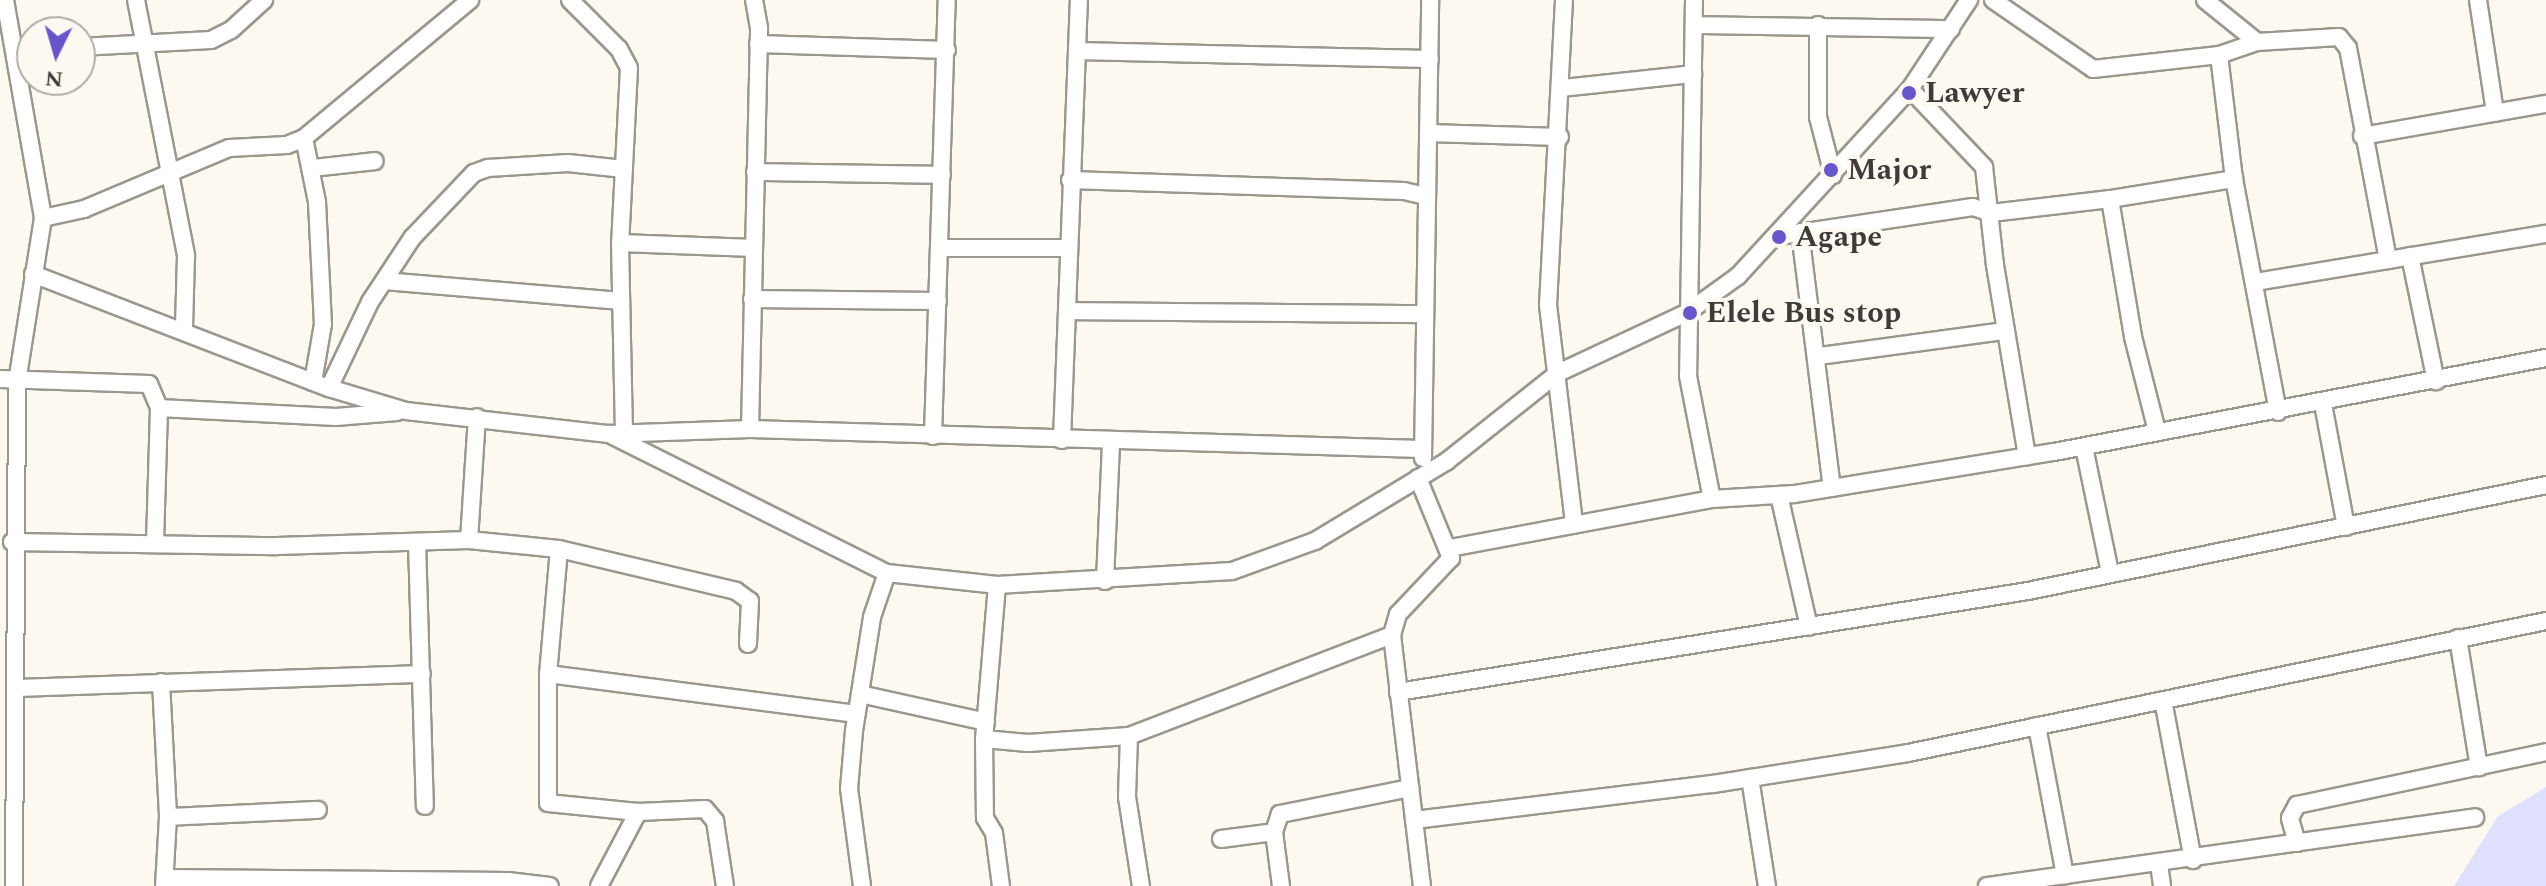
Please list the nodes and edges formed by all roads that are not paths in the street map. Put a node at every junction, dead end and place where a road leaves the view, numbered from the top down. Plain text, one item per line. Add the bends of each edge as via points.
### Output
1 (5, 0) edge
2 (136, 0) edge
3 (264, 0) edge
4 (470, 0) edge
5 (570, 0) edge
6 (754, 0) edge
7 (947, 0) edge
8 (1079, 0) edge
9 (1430, 0) edge
10 (1564, 0) edge
11 (1694, 0) edge
12 (1969, 0) edge
13 (1993, 0) edge
14 (2205, 0) edge
15 (2478, 0) edge
16 (1694, 25) junction
17 (1818, 25) junction
18 (1951, 29) junction
19 (16, 31) edge
20 (145, 42) junction
21 (2257, 42) junction
22 (758, 44) junction
23 (96, 46) edge
24 (947, 50) junction
25 (1077, 51) junction
26 (2219, 55) junction
27 (1430, 59) junction
28 (1693, 74) junction
29 (1562, 88) junction
30 (1910, 89) junction
31 (29, 96) edge
32 (2546, 104) edge
33 (2495, 113) junction
34 (1428, 133) junction
35 (2362, 136) junction
36 (1560, 137) junction
37 (304, 138) junction
38 (375, 161) dead end
39 (313, 168) junction
40 (624, 169) junction
41 (755, 172) junction
42 (170, 173) junction
43 (942, 175) junction
44 (1833, 175) junction
45 (2234, 179) junction
46 (1070, 180) junction
47 (1426, 187) junction
48 (2110, 199) junction
49 (1991, 213) junction
50 (43, 218) junction
51 (1800, 232) junction
52 (2546, 234) edge
53 (1779, 236) junction
54 (620, 243) junction
55 (754, 248) junction
56 (940, 248) junction
57 (1069, 248) junction
58 (2410, 256) junction
59 (2388, 260) junction
60 (33, 274) junction
61 (384, 281) junction
62 (2255, 282) junction
63 (752, 299) junction
64 (621, 301) junction
65 (938, 301) junction
66 (1068, 311) junction
67 (1688, 312) junction
68 (1425, 314) junction
69 (184, 329) junction
70 (2004, 331) junction
71 (1819, 356) junction
72 (2546, 358) edge
73 (1558, 373) junction
74 (8, 381) edge
75 (2436, 381) junction
76 (321, 385) junction
77 (2323, 404) junction
78 (159, 408) junction
79 (406, 411) junction
80 (2278, 412) junction
81 (477, 417) junction
82 (750, 429) junction
83 (2157, 431) junction
84 (617, 432) junction
85 (933, 436) junction
86 (1062, 440) junction
87 (1111, 441) junction
88 (2084, 447) junction
89 (1422, 449) junction
90 (2027, 456) junction
91 (1422, 476) junction
92 (2546, 485) edge
93 (1832, 488) junction
94 (1779, 495) junction
95 (1712, 499) junction
96 (1574, 524) junction
97 (2346, 527) junction
98 (469, 540) junction
99 (12, 542) junction
100 (417, 542) junction
101 (155, 544) junction
102 (1450, 548) junction
103 (559, 549) junction
104 (2110, 572) junction
105 (887, 573) junction
106 (1105, 581) junction
107 (997, 585) junction
108 (2546, 621) edge
109 (1809, 627) junction
110 (1392, 635) junction
111 (2458, 638) junction
112 (748, 644) dead end
113 (422, 674) junction
114 (548, 674) junction
115 (161, 682) junction
116 (18, 688) junction
117 (1398, 692) junction
118 (860, 694) junction
119 (2163, 700) junction
120 (856, 714) junction
121 (2037, 726) junction
122 (985, 731) junction
123 (1129, 736) junction
124 (2546, 752) edge
125 (2479, 767) junction
126 (1750, 778) junction
127 (1410, 788) junction
128 (425, 806) dead end
129 (318, 810) dead end
130 (638, 812) junction
131 (168, 817) junction
132 (2475, 817) dead end
133 (1414, 820) junction
134 (1274, 832) junction
135 (1221, 839) dead end
136 (2297, 843) junction
137 (2193, 860) junction
138 (2159, 864) junction
139 (2065, 875) junction
140 (164, 882) edge
141 (14, 886) edge
142 (550, 886) edge
143 (599, 886) edge
144 (725, 886) edge
145 (862, 886) edge
146 (1001, 886) edge
147 (1141, 886) edge
148 (1281, 886) edge
149 (1422, 886) edge
150 (1767, 886) edge
151 (1987, 886) edge
152 (2162, 886) edge

1 - 19 street
2 - 20 street
3 - 20 street via 231,30 211,40
4 - 37 street
5 - 40 street via 626,58 630,123
6 - 22 street
7 - 24 street
8 - 25 street
9 - 27 street
10 - 29 street
11 - 16 street
12 - 18 street
13 - 26 street via 2093,69
14 - 21 street
15 - 33 street
16 - 17 street
16 - 28 street
17 - 18 street
17 - 44 street via 1818,117
18 - 30 street
20 - 23 street
20 - 42 street
21 - 26 street
21 - 35 street via 2339,37 2348,48
22 - 24 street
22 - 41 street
24 - 43 street
25 - 27 street
25 - 46 street
26 - 45 street
27 - 34 street
28 - 29 street
28 - 67 street
29 - 36 street
30 - 44 street
30 - 49 street via 1980,157
31 - 50 street
32 - 33 street
33 - 35 street
34 - 36 street
34 - 47 street
35 - 59 street
36 - 73 street via 1548,305
37 - 39 street
37 - 42 street via 287,145 229,148
38 - 39 street
39 - 76 street via 323,324
40 - 54 street
40 - 61 street via 568,163 474,173 412,238
41 - 43 street
41 - 55 street
42 - 50 street via 84,209
42 - 69 street via 186,256
43 - 56 street
44 - 53 street
45 - 48 street
45 - 62 street
46 - 47 street via 1404,191
46 - 57 street
47 - 68 street
48 - 49 street
48 - 83 street via 2133,337
49 - 51 street via 1973,207
49 - 70 street
50 - 60 street
51 - 53 street
51 - 71 street
52 - 58 street
53 - 67 street via 1738,276
54 - 55 street
54 - 64 street
55 - 63 street
56 - 57 street
56 - 65 street
57 - 66 street
58 - 59 street
58 - 75 street
59 - 62 street
60 - 69 street
60 - 74 street
61 - 64 street
61 - 76 street
62 - 80 street
63 - 65 street
63 - 82 street
64 - 84 street
65 - 85 street
66 - 68 street
66 - 86 street
67 - 73 street
67 - 95 street via 1688,376
68 - 89 street
69 - 76 street
70 - 71 street
70 - 90 street
71 - 93 street
72 - 75 street
73 - 91 street
73 - 96 street
74 - 78 street via 140,380 149,384
74 - 99 street
75 - 77 street
76 - 79 street
77 - 80 street
77 - 97 street
78 - 79 street via 336,417
78 - 101 street
79 - 81 street
80 - 83 street
81 - 84 street
81 - 98 street
82 - 84 street
82 - 85 street
83 - 88 street
84 - 105 street
85 - 86 street
86 - 87 street
87 - 89 street
87 - 106 street
88 - 90 street
88 - 104 street
89 - 91 street
90 - 93 street
91 - 102 street
91 - 106 street via 1315,541 1253,566
92 - 97 street
93 - 94 street
94 - 95 street
94 - 109 street
95 - 96 street
96 - 102 street
97 - 104 street
98 - 100 street
98 - 103 street
99 - 101 street
99 - 116 street
100 - 101 street
100 - 113 street
102 - 110 street via 1447,565 1398,614
103 - 112 street via 736,591 750,601
103 - 114 street
104 - 109 street
105 - 107 street
105 - 118 street via 872,617
106 - 107 street
107 - 122 street
108 - 111 street
109 - 117 street
110 - 117 street
110 - 123 street
111 - 119 street
111 - 125 street
113 - 115 street
113 - 128 street
114 - 120 street via 742,704
114 - 130 street via 548,803
115 - 116 street
115 - 131 street
116 - 141 street
117 - 127 street
118 - 120 street
118 - 122 street
119 - 121 street
119 - 137 street
120 - 145 street via 849,789
121 - 126 street
121 - 139 street
122 - 123 street via 1028,743
122 - 146 street via 985,818 994,833
123 - 147 street via 1127,797
124 - 125 street
125 - 136 street via 2297,805 2290,818
126 - 133 street
126 - 150 street
127 - 133 street
127 - 134 street via 1280,814
129 - 131 street
130 - 143 street
130 - 144 street via 713,813
131 - 140 street
132 - 136 street
133 - 149 street
134 - 135 street
134 - 148 street
136 - 137 street
137 - 138 street
138 - 139 street
138 - 152 street
139 - 151 street
140 - 142 street via 508,881

